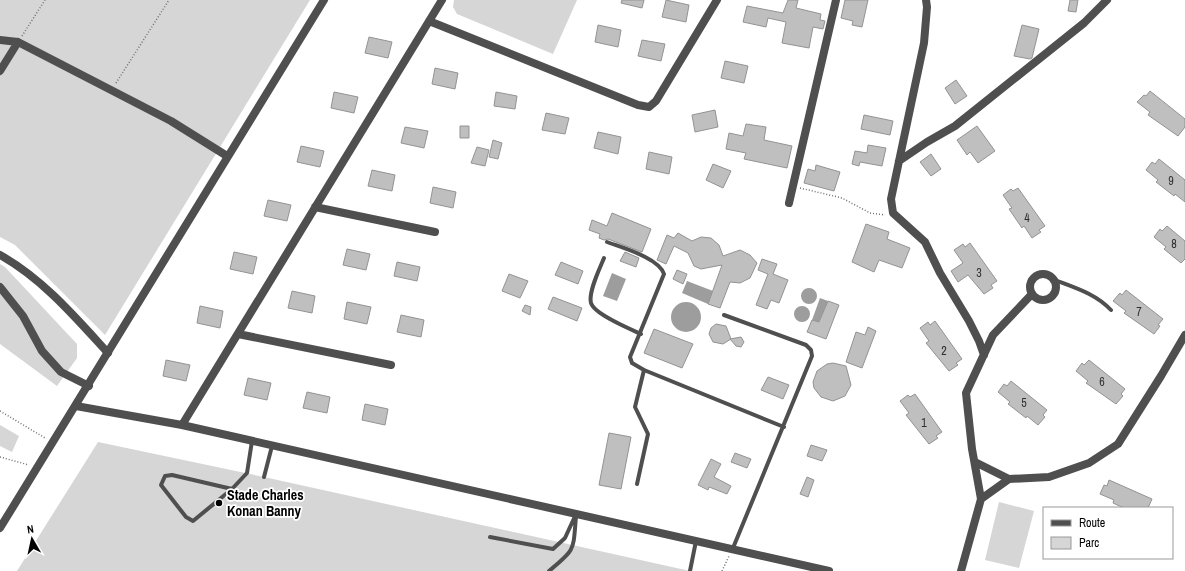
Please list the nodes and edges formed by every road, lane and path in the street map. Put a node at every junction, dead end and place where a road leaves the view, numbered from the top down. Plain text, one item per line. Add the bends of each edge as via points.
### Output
1 (45, 0) edge
2 (168, 0) edge
3 (324, 0) edge
4 (442, 0) edge
5 (717, 0) edge
6 (836, 0) edge
7 (926, 0) edge
8 (1108, 0) edge
9 (429, 21) junction
10 (0, 40) edge
11 (18, 42) junction
12 (0, 71) edge
13 (112, 90) junction
14 (227, 156) junction
15 (898, 161) junction
16 (792, 188) junction
17 (789, 203) dead end
18 (315, 207) junction
19 (893, 213) junction
20 (435, 232) dead end
21 (607, 242) dead end
22 (0, 255) edge
23 (604, 258) dead end
24 (1055, 280) junction
25 (0, 287) edge
26 (1032, 294) junction
27 (1111, 310) dead end
28 (724, 314) dead end
29 (238, 334) junction
30 (641, 334) junction
31 (1185, 335) edge
32 (108, 353) junction
33 (984, 355) junction
34 (391, 365) dead end
35 (644, 370) junction
36 (89, 386) junction
37 (76, 406) junction
38 (0, 411) edge
39 (182, 425) junction
40 (784, 427) junction
41 (252, 441) junction
42 (53, 443) junction
43 (272, 445) junction
44 (0, 458) edge
45 (974, 462) junction
46 (37, 468) junction
47 (264, 477) dead end
48 (1009, 479) junction
49 (637, 484) dead end
50 (232, 489) junction
51 (981, 499) junction
52 (576, 513) junction
53 (0, 528) edge
54 (490, 537) dead end
55 (696, 540) junction
56 (733, 548) junction
57 (549, 571) edge
58 (690, 571) edge
59 (722, 571) edge
60 (829, 571) edge
61 (961, 571) edge

1 - 11 path
2 - 13 path
3 - 14 street
4 - 9 street
5 - 9 street via 656,101 649,107 638,105
6 - 16 street
7 - 15 street via 928,7 924,43
8 - 15 street via 1084,23 955,126
9 - 18 street
10 - 11 street
11 - 12 street
11 - 13 street
13 - 14 street via 172,120
14 - 32 street
15 - 19 street via 891,199
16 - 17 street
16 - 19 path via 842,198 870,213
18 - 20 street
18 - 29 street
19 - 33 street via 925,242 976,334
21 - 30 lane via 657,262 663,269 664,274
22 - 32 street via 18,265 52,295
23 - 30 lane via 591,292 591,303 596,310
24 - 26 street via 1057,288 1050,298 1036,299
24 - 26 street via 1049,274 1041,273 1033,279 1030,286
24 - 27 lane via 1087,291
25 - 36 street via 23,316 42,351 61,372
26 - 33 street via 993,335
28 - 40 lane via 799,342 811,350 812,356
29 - 34 street
29 - 39 street
30 - 35 lane via 630,357 632,363
31 - 48 street via 1118,444 1089,463 1059,475
32 - 36 street
33 - 45 street via 966,393
35 - 40 lane
35 - 49 lane via 635,407 648,434
36 - 37 street
37 - 39 street
37 - 42 street
38 - 42 path
39 - 41 street
40 - 56 lane
41 - 43 street
41 - 50 lane via 247,473
42 - 46 street
43 - 47 lane
43 - 52 street
44 - 46 path
45 - 48 street
45 - 51 street
46 - 53 street
48 - 51 street
50 - 50 lane via 193,521 186,517 161,485 165,476 172,475
51 - 61 street
52 - 54 lane via 565,538 554,549
52 - 55 street
52 - 57 lane via 574,546 570,554
55 - 56 street
55 - 58 lane
56 - 59 path
56 - 60 street

